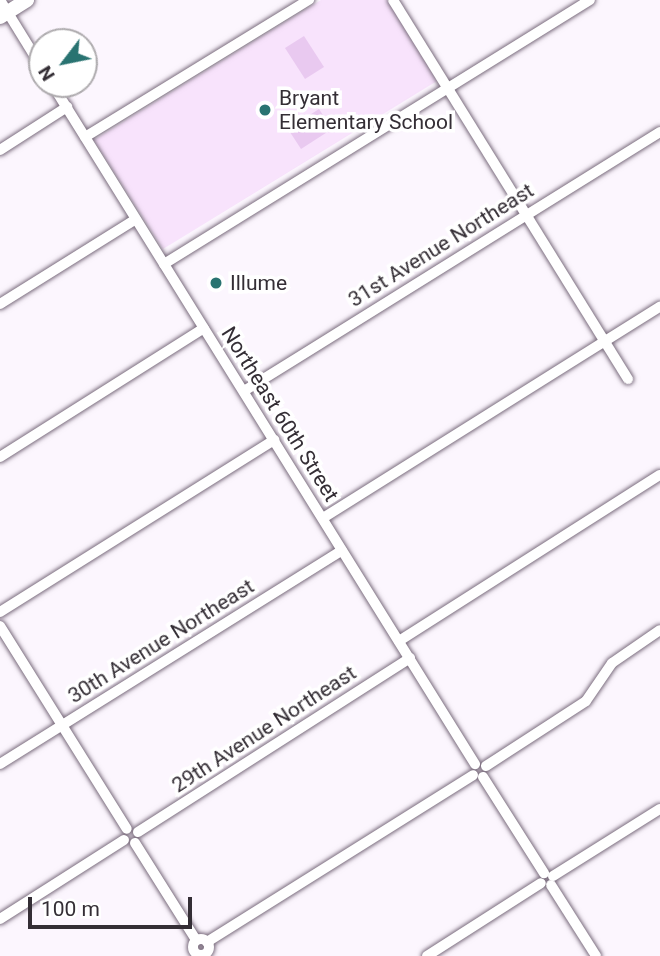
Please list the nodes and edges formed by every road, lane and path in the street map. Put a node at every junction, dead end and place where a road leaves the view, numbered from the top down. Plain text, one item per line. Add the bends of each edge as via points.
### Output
1 (27, 0) edge
2 (309, 0) edge
3 (393, 0) edge
4 (590, 0) edge
5 (3, 10) edge
6 (28, 47) edge
7 (448, 89) junction
8 (61, 98) edge
9 (67, 107) junction
10 (660, 132) edge
11 (85, 137) junction
12 (0, 150) edge
13 (526, 215) junction
14 (136, 219) junction
15 (164, 264) junction
16 (0, 304) edge
17 (660, 307) edge
18 (204, 328) junction
19 (605, 342) junction
20 (628, 379) dead end
21 (244, 391) junction
22 (274, 440) junction
23 (0, 457) edge
24 (660, 475) edge
25 (323, 518) junction
26 (342, 550) junction
27 (0, 612) edge
28 (0, 626) edge
29 (660, 630) edge
30 (399, 640) junction
31 (410, 658) junction
32 (62, 725) junction
33 (0, 764) edge
34 (479, 771) junction
35 (660, 809) edge
36 (131, 836) junction
37 (547, 879) junction
38 (0, 919) edge
39 (199, 950) edge
40 (427, 956) edge
41 (596, 956) edge

1 - 5 main road
2 - 11 street
3 - 7 street
4 - 7 street
5 - 6 street
7 - 13 street
7 - 15 street
8 - 9 street, Northeast 60th Street
9 - 11 street, Northeast 60th Street
9 - 12 street
10 - 13 street, 31st Avenue Northeast
11 - 14 street, Northeast 60th Street
13 - 19 street
13 - 21 street, 31st Avenue Northeast
14 - 15 street, Northeast 60th Street
14 - 16 street
15 - 18 street, Northeast 60th Street
17 - 19 street
18 - 21 street, Northeast 60th Street
18 - 23 street
19 - 20 street
19 - 25 street
21 - 22 street, Northeast 60th Street
22 - 25 street, Northeast 60th Street
22 - 27 street
24 - 30 street
25 - 26 street, Northeast 60th Street
26 - 30 street, Northeast 60th Street
26 - 32 street, 30th Avenue Northeast
28 - 32 street
29 - 34 street via 612,663 586,701
30 - 31 street, Northeast 60th Street
31 - 34 street, Northeast 60th Street
31 - 36 street, 29th Avenue Northeast
32 - 33 street, 30th Avenue Northeast
32 - 36 street
34 - 37 street, Northeast 60th Street
34 - 39 street
35 - 37 street
36 - 38 street, 29th Avenue Northeast
36 - 39 street
37 - 40 street
37 - 41 street, Northeast 60th Street

